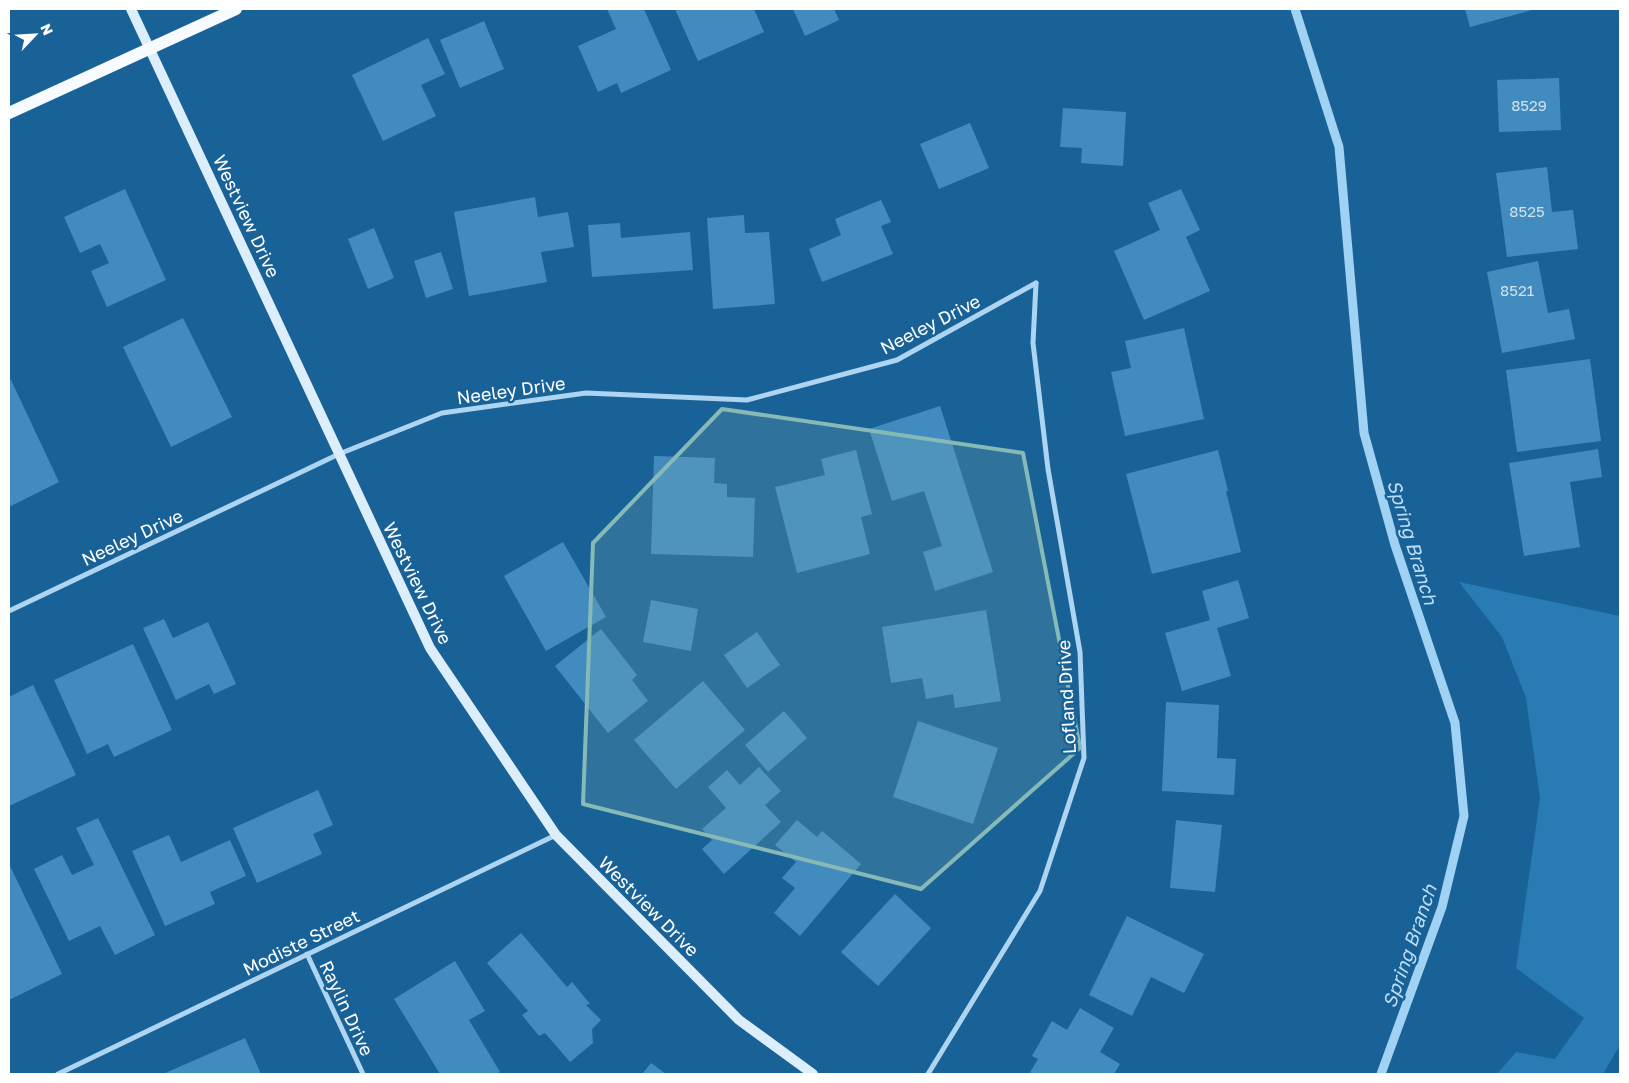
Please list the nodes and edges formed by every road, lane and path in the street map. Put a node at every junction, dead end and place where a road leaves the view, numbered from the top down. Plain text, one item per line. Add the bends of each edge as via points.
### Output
1 (131, 9) edge
2 (236, 9) edge
3 (150, 47) junction
4 (9, 112) edge
5 (1036, 284) joint
6 (340, 454) junction
7 (9, 611) edge
8 (556, 835) junction
9 (307, 954) junction
10 (58, 1074) edge
11 (363, 1074) edge
12 (813, 1074) edge
13 (928, 1074) edge

1 - 3 main road, Westview Drive
2 - 3 main road
3 - 4 main road
3 - 6 main road, Westview Drive
5 - 6 street, Neeley Drive via 897,360 747,400 586,393 442,413
5 - 13 street, Lofland Drive via 1033,343 1048,469 1080,652 1084,758 1040,891
6 - 7 street, Neeley Drive
6 - 8 main road, Westview Drive via 430,648
8 - 9 street, Modiste Street
8 - 12 main road, Westview Drive via 739,1020
9 - 10 street, Modiste Street
9 - 11 street, Raylin Drive

